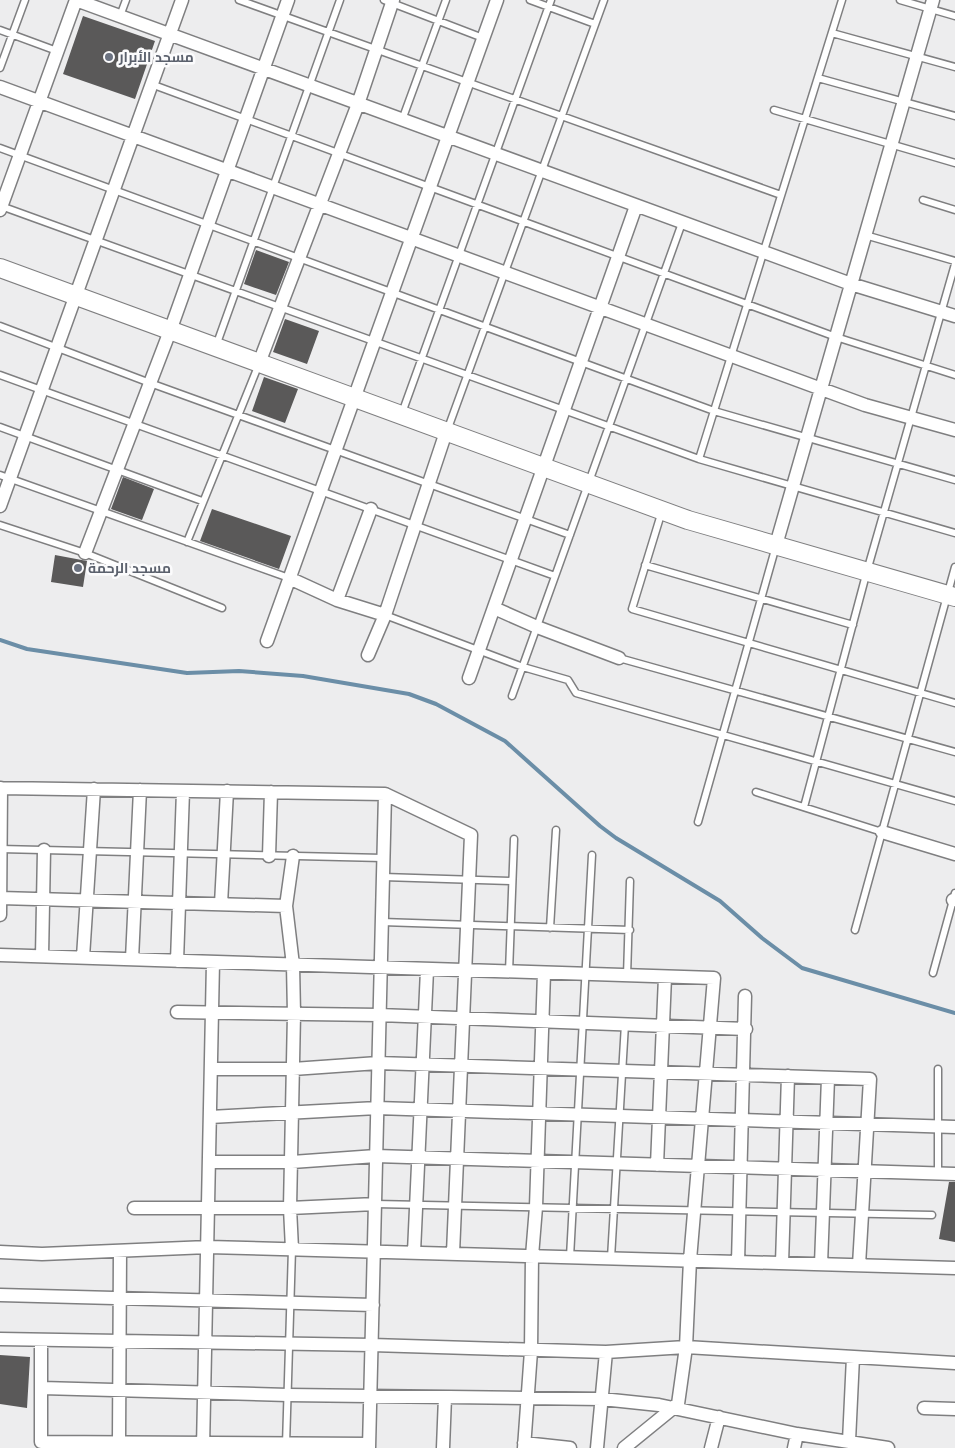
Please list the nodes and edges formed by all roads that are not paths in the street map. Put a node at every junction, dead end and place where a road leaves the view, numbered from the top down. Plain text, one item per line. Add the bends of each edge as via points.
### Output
1 (25, 0) edge
2 (76, 0) edge
3 (126, 0) edge
4 (182, 0) edge
5 (239, 0) edge
6 (288, 0) edge
7 (340, 0) edge
8 (446, 0) edge
9 (497, 0) edge
10 (530, 0) edge
11 (604, 0) edge
12 (842, 0) edge
13 (900, 0) edge
14 (390, 1) edge
15 (550, 3) edge
16 (931, 4) edge
17 (120, 16) junction
18 (282, 16) junction
19 (955, 16) edge
20 (438, 20) junction
21 (596, 24) junction
22 (0, 30) edge
23 (328, 32) junction
24 (832, 33) junction
25 (170, 34) junction
26 (12, 35) junction
27 (484, 38) junction
28 (377, 50) junction
29 (57, 51) junction
30 (916, 56) junction
31 (422, 66) junction
32 (955, 67) edge
33 (0, 68) edge
34 (263, 69) junction
35 (818, 78) junction
36 (467, 82) junction
37 (152, 84) junction
38 (309, 86) junction
39 (0, 87) edge
40 (515, 100) junction
41 (39, 101) junction
42 (903, 102) junction
43 (358, 104) junction
44 (774, 110) dead end
45 (562, 116) junction
46 (955, 116) edge
47 (245, 119) junction
48 (805, 119) junction
49 (402, 120) junction
50 (133, 136) junction
51 (291, 136) junction
52 (448, 137) junction
53 (891, 144) junction
54 (0, 148) edge
55 (339, 154) junction
56 (495, 154) junction
57 (20, 155) junction
58 (955, 163) edge
59 (227, 170) junction
60 (542, 171) junction
61 (273, 187) junction
62 (430, 187) junction
63 (114, 190) junction
64 (781, 195) junction
65 (923, 200) dead end
66 (320, 204) junction
67 (477, 205) junction
68 (636, 206) junction
69 (0, 207) edge
70 (955, 210) edge
71 (523, 222) junction
72 (682, 223) junction
73 (208, 225) junction
74 (865, 234) junction
75 (412, 238) junction
76 (96, 240) junction
77 (254, 241) junction
78 (763, 253) junction
79 (459, 255) junction
80 (618, 257) junction
81 (299, 258) junction
82 (955, 263) edge
83 (0, 268) edge
84 (505, 272) junction
85 (190, 274) junction
86 (664, 274) junction
87 (851, 284) junction
88 (236, 291) junction
89 (392, 292) junction
90 (76, 296) junction
91 (747, 304) junction
92 (280, 307) junction
93 (601, 307) junction
94 (439, 310) junction
95 (942, 312) junction
96 (955, 316) edge
97 (646, 323) junction
98 (0, 326) edge
99 (485, 327) junction
100 (170, 331) junction
101 (836, 337) junction
102 (375, 341) junction
103 (57, 347) junction
104 (215, 347) junction
105 (732, 354) junction
106 (422, 358) junction
107 (581, 362) junction
108 (259, 363) junction
109 (926, 366) junction
110 (0, 375) edge
111 (467, 375) junction
112 (955, 375) edge
113 (626, 379) junction
114 (150, 383) junction
115 (822, 387) junction
116 (42, 390) junction
117 (354, 398) junction
118 (564, 410) junction
119 (714, 411) junction
120 (238, 415) junction
121 (401, 415) junction
122 (911, 418) junction
123 (134, 423) junction
124 (609, 426) junction
125 (0, 428) edge
126 (955, 430) edge
127 (446, 432) junction
128 (25, 436) junction
129 (807, 438) junction
130 (335, 450) junction
131 (222, 455) junction
132 (699, 459) junction
133 (898, 464) junction
134 (544, 467) junction
135 (116, 470) junction
136 (5, 477) edge
137 (955, 480) edge
138 (429, 484) junction
139 (589, 484) junction
140 (793, 486) junction
141 (321, 491) junction
142 (202, 501) junction
143 (0, 506) edge
144 (371, 509) junction
145 (662, 510) junction
146 (100, 511) junction
147 (884, 512) junction
148 (526, 519) junction
149 (0, 525) edge
150 (415, 525) junction
151 (955, 533) edge
152 (570, 535) junction
153 (187, 542) junction
154 (776, 545) junction
155 (85, 553) junction
156 (511, 560) junction
157 (645, 565) junction
158 (955, 567) edge
159 (867, 571) junction
160 (554, 576) junction
161 (289, 578) junction
162 (951, 596) edge
163 (761, 598) junction
164 (336, 600) junction
165 (222, 608) dead end
166 (494, 608) junction
167 (385, 615) junction
168 (853, 625) junction
169 (537, 628) junction
170 (267, 641) dead end
171 (749, 643) junction
172 (479, 650) junction
173 (368, 655) dead end
174 (619, 658) joint
175 (523, 667) junction
176 (841, 670) junction
177 (469, 678) dead end
178 (735, 690) junction
179 (920, 693) junction
180 (512, 696) dead end
181 (955, 703) edge
182 (828, 717) junction
183 (723, 735) junction
184 (908, 739) junction
185 (955, 752) edge
186 (816, 762) junction
187 (895, 784) junction
188 (0, 788) edge
189 (94, 789) junction
190 (140, 790) junction
191 (183, 791) junction
192 (227, 791) junction
193 (271, 792) junction
194 (756, 792) dead end
195 (385, 794) junction
196 (955, 801) edge
197 (804, 807) junction
198 (698, 822) dead end
199 (556, 830) dead end
200 (882, 832) junction
201 (514, 839) dead end
202 (0, 849) edge
203 (44, 850) junction
204 (90, 851) junction
205 (137, 852) junction
206 (181, 853) junction
207 (224, 854) junction
208 (955, 854) edge
209 (592, 855) dead end
210 (269, 856) junction
211 (293, 856) junction
212 (383, 858) junction
213 (383, 877) junction
214 (469, 880) junction
215 (512, 881) junction
216 (630, 882) dead end
217 (0, 898) edge
218 (954, 898) edge
219 (43, 899) junction
220 (87, 900) junction
221 (135, 902) junction
222 (179, 903) junction
223 (222, 904) junction
224 (286, 906) junction
225 (0, 914) edge
226 (382, 922) junction
227 (467, 925) junction
228 (511, 926) junction
229 (550, 928) junction
230 (588, 929) junction
231 (630, 930) junction
232 (855, 930) dead end
233 (0, 954) edge
234 (42, 956) junction
235 (83, 957) junction
236 (132, 959) junction
237 (178, 961) junction
238 (213, 962) junction
239 (293, 966) junction
240 (380, 968) junction
241 (427, 970) junction
242 (465, 971) junction
243 (509, 972) junction
244 (544, 973) junction
245 (933, 973) dead end
246 (585, 975) junction
247 (628, 976) junction
248 (665, 977) junction
249 (746, 996) dead end
250 (177, 1012) dead end
251 (212, 1013) junction
252 (294, 1014) junction
253 (380, 1015) junction
254 (425, 1017) junction
255 (463, 1018) junction
256 (542, 1021) junction
257 (583, 1023) junction
258 (625, 1024) junction
259 (663, 1026) junction
260 (710, 1027) junction
261 (746, 1029) junction
262 (378, 1063) junction
263 (423, 1065) junction
264 (461, 1066) junction
265 (293, 1068) junction
266 (541, 1068) junction
267 (211, 1069) junction
268 (580, 1070) junction
269 (938, 1070) dead end
270 (622, 1071) junction
271 (661, 1072) junction
272 (706, 1074) junction
273 (744, 1075) junction
274 (788, 1076) junction
275 (828, 1078) junction
276 (377, 1108) junction
277 (421, 1110) junction
278 (459, 1111) junction
279 (539, 1113) junction
280 (292, 1114) junction
281 (578, 1114) junction
282 (619, 1116) junction
283 (210, 1117) junction
284 (659, 1117) junction
285 (702, 1119) junction
286 (743, 1120) junction
287 (787, 1121) junction
288 (826, 1123) junction
289 (868, 1124) junction
290 (938, 1126) junction
291 (955, 1127) edge
292 (376, 1156) junction
293 (419, 1157) junction
294 (457, 1158) junction
295 (538, 1161) junction
296 (210, 1162) junction
297 (292, 1162) junction
298 (575, 1162) junction
299 (617, 1164) junction
300 (657, 1165) junction
301 (698, 1166) junction
302 (741, 1167) junction
303 (785, 1169) junction
304 (825, 1170) junction
305 (865, 1171) junction
306 (938, 1174) junction
307 (955, 1174) edge
308 (375, 1204) junction
309 (416, 1205) junction
310 (209, 1206) junction
311 (455, 1206) junction
312 (536, 1207) junction
313 (134, 1208) dead end
314 (290, 1208) junction
315 (573, 1208) junction
316 (614, 1208) junction
317 (694, 1210) junction
318 (740, 1211) junction
319 (784, 1212) junction
320 (823, 1212) junction
321 (862, 1213) junction
322 (932, 1214) dead end
323 (208, 1247) junction
324 (292, 1249) junction
325 (120, 1251) junction
326 (374, 1251) junction
327 (0, 1252) edge
328 (414, 1252) junction
329 (453, 1253) junction
330 (532, 1256) junction
331 (570, 1257) junction
332 (611, 1258) junction
333 (690, 1260) junction
334 (738, 1262) junction
335 (782, 1263) junction
336 (821, 1264) junction
337 (860, 1265) junction
338 (955, 1268) edge
339 (0, 1295) edge
340 (120, 1298) junction
341 (206, 1300) junction
342 (290, 1302) junction
343 (373, 1305) junction
344 (0, 1339) edge
345 (41, 1340) junction
346 (120, 1341) junction
347 (205, 1343) junction
348 (289, 1344) junction
349 (372, 1345) junction
350 (686, 1346) junction
351 (531, 1351) junction
352 (606, 1352) junction
353 (853, 1357) junction
354 (955, 1363) edge
355 (42, 1388) junction
356 (119, 1389) junction
357 (203, 1391) junction
358 (288, 1395) junction
359 (370, 1395) junction
360 (445, 1396) junction
361 (527, 1398) junction
362 (602, 1399) junction
363 (673, 1408) junction
364 (924, 1408) dead end
365 (955, 1409) edge
366 (719, 1417) junction
367 (797, 1434) junction
368 (119, 1441) junction
369 (848, 1441) junction
370 (203, 1445) edge
371 (286, 1445) edge
372 (369, 1446) edge
373 (524, 1446) edge
374 (443, 1448) edge
375 (570, 1448) edge
376 (597, 1448) edge
377 (624, 1448) edge
378 (711, 1448) edge
379 (794, 1448) edge
380 (883, 1448) edge

1 - 26 lane
2 - 17 street
2 - 29 street
3 - 17 lane
4 - 25 street
5 - 18 lane
6 - 18 street
7 - 23 lane
8 - 20 lane
9 - 27 street
10 - 15 lane
11 - 21 lane
12 - 24 lane
13 - 16 lane
14 - 20 lane
14 - 28 street
15 - 21 lane
15 - 40 lane
16 - 19 lane
16 - 30 street
17 - 25 street
18 - 23 lane
18 - 34 street
20 - 27 lane
20 - 31 lane
21 - 45 lane
22 - 26 lane
23 - 28 lane
23 - 38 lane
24 - 30 lane
24 - 35 lane
25 - 34 street
25 - 37 street
26 - 29 lane
26 - 33 lane
27 - 36 street
28 - 31 lane
28 - 43 street
29 - 41 street
30 - 32 lane
30 - 42 street
31 - 36 lane
31 - 49 lane
34 - 38 street
34 - 47 street
35 - 42 lane
35 - 48 lane
36 - 40 lane
36 - 52 street
37 - 47 lane
37 - 50 street
38 - 43 street
38 - 51 lane
39 - 41 street
40 - 45 lane
40 - 56 lane
41 - 50 street
41 - 57 street
42 - 46 lane
42 - 53 street
43 - 49 street
43 - 55 street
44 - 48 lane
45 - 60 lane
45 - 64 lane
47 - 51 lane
47 - 59 street
48 - 53 lane
48 - 64 lane
49 - 52 street
50 - 59 street
50 - 63 street
51 - 55 lane
51 - 61 lane
52 - 56 street
52 - 62 street
53 - 58 lane
53 - 74 street
54 - 57 lane
55 - 62 lane
55 - 66 street
56 - 60 street
56 - 67 lane
57 - 63 lane
57 - 69 street
59 - 61 street
59 - 73 street
60 - 68 street
60 - 71 lane
61 - 66 street
61 - 77 lane
62 - 67 lane
62 - 75 street
63 - 73 lane
63 - 76 street
64 - 78 lane
65 - 70 lane
66 - 75 street
66 - 81 street
67 - 71 lane
67 - 79 lane
68 - 72 street
68 - 80 street
69 - 76 lane
71 - 80 lane
71 - 84 lane
72 - 78 street
72 - 86 lane
73 - 77 lane
73 - 85 street
74 - 82 lane
74 - 87 street
75 - 79 street
75 - 89 street
76 - 85 lane
76 - 90 street
77 - 81 lane
77 - 88 lane
78 - 87 street
78 - 91 lane
79 - 84 street
79 - 94 lane
80 - 86 lane
80 - 93 street
81 - 89 lane
81 - 92 street
82 - 95 lane
83 - 90 street
84 - 93 street
84 - 99 lane
85 - 88 lane
85 - 100 street
86 - 91 lane
86 - 97 lane
87 - 95 street
87 - 101 street
88 - 92 lane
88 - 104 lane
89 - 94 lane
89 - 102 street
90 - 100 street
90 - 103 street
91 - 101 lane
91 - 105 lane
92 - 102 lane
92 - 108 street
93 - 97 street
93 - 107 street
94 - 99 lane
94 - 106 lane
95 - 96 street
95 - 109 lane
97 - 105 street
97 - 113 lane
98 - 103 lane
99 - 107 lane
99 - 111 lane
100 - 104 street
100 - 114 street
101 - 109 lane
101 - 115 street
102 - 106 lane
102 - 117 street
103 - 114 lane
103 - 116 street
104 - 108 street
105 - 115 street
105 - 119 lane
106 - 111 lane
106 - 121 lane
107 - 113 lane
107 - 118 street
108 - 117 street
108 - 120 lane
109 - 112 lane
109 - 122 lane
110 - 116 lane
111 - 118 lane
111 - 127 lane
113 - 119 lane
113 - 124 lane
114 - 120 lane
114 - 123 street
115 - 122 street via 865,405
115 - 129 street
116 - 123 lane
116 - 128 street
117 - 121 street
117 - 130 street
118 - 124 lane
118 - 134 street
119 - 129 lane
119 - 132 lane
120 - 130 lane
120 - 131 lane
121 - 127 street
122 - 126 street
122 - 133 lane
123 - 131 lane
123 - 135 street
124 - 132 lane
124 - 139 lane
125 - 128 lane
127 - 134 street
127 - 138 street
128 - 135 lane
128 - 136 street
129 - 133 lane
129 - 140 street
130 - 138 lane
130 - 141 street
131 - 141 lane
131 - 142 lane
132 - 140 lane
133 - 137 lane
133 - 147 lane
134 - 139 street
134 - 148 street
135 - 142 lane
135 - 146 street
136 - 143 street
136 - 146 lane
138 - 148 lane
138 - 150 street
139 - 145 street
139 - 152 lane
140 - 147 lane
140 - 154 street
141 - 144 lane
141 - 161 street
142 - 153 lane
144 - 150 lane
144 - 164 street
145 - 154 street
145 - 157 lane
146 - 153 lane
146 - 155 street
147 - 151 lane
147 - 159 lane
148 - 152 lane
148 - 156 street
149 - 155 lane
150 - 156 lane
150 - 167 street
152 - 160 lane
153 - 161 lane
154 - 159 street
154 - 163 lane
155 - 165 lane
156 - 160 lane
156 - 166 street
157 - 163 lane
157 - 171 lane via 632,609
158 - 162 lane
159 - 162 street
159 - 168 lane
160 - 169 lane
161 - 164 street
161 - 170 street
162 - 179 lane
163 - 168 lane
163 - 171 lane
164 - 167 street
166 - 169 street
166 - 172 street
167 - 172 lane
167 - 173 street
168 - 176 lane
169 - 174 street
169 - 175 lane
171 - 176 lane
171 - 178 lane
172 - 175 lane
172 - 177 street
174 - 178 lane
175 - 180 lane
175 - 183 lane via 568,680 576,693
176 - 179 lane
176 - 182 lane
178 - 182 lane
178 - 183 lane
179 - 181 lane
179 - 184 lane
182 - 184 lane
182 - 186 lane
183 - 186 lane
183 - 198 lane
184 - 185 lane
184 - 187 lane
186 - 187 lane
186 - 197 lane
187 - 196 lane
187 - 200 lane
188 - 189 street
188 - 202 street
189 - 190 street
189 - 204 street
190 - 191 street
190 - 205 street
191 - 192 street
191 - 206 street
192 - 193 street
192 - 207 street
193 - 195 street
193 - 210 street
194 - 197 lane
195 - 212 street
195 - 214 street via 471,836
197 - 200 lane
199 - 229 lane
200 - 208 street
200 - 232 lane
201 - 215 lane
202 - 203 lane
202 - 217 street
203 - 204 lane
203 - 219 street
204 - 205 lane
204 - 220 street
205 - 206 lane
205 - 221 street
206 - 207 lane
206 - 222 street
207 - 210 lane
207 - 223 street
209 - 230 lane
210 - 211 lane
211 - 212 lane
211 - 224 street
212 - 213 street
213 - 214 lane
213 - 226 street
214 - 215 lane
214 - 227 street
215 - 228 lane
216 - 231 lane
217 - 219 street
217 - 225 street
218 - 245 lane
219 - 220 street
219 - 234 street
220 - 221 street
220 - 235 street
221 - 222 street
221 - 236 street
222 - 223 street
222 - 237 street
223 - 224 street
224 - 239 street
226 - 227 lane
226 - 240 street
227 - 228 lane
227 - 242 street
228 - 229 lane
228 - 243 lane
229 - 230 lane
230 - 231 lane
230 - 246 lane
231 - 247 lane
233 - 234 street
234 - 235 street
235 - 236 street
236 - 237 street
237 - 238 street
238 - 239 street
238 - 251 street
239 - 240 street
239 - 252 street
240 - 241 street
240 - 253 street
241 - 242 street
241 - 254 street
242 - 243 street
242 - 255 street
243 - 244 street
244 - 246 street
244 - 256 street
246 - 247 street
246 - 257 lane
247 - 248 street
248 - 259 street
248 - 260 street via 714,978
249 - 261 street
250 - 251 street
251 - 252 street
251 - 267 street
252 - 253 street
252 - 265 street
253 - 254 street
253 - 262 street
254 - 255 street
254 - 263 street
255 - 256 street
255 - 264 street
256 - 257 street
256 - 266 street
257 - 258 street
257 - 268 lane
258 - 259 street
258 - 270 lane
259 - 260 street
259 - 271 street
260 - 261 street
260 - 272 street
261 - 273 street
262 - 263 street
262 - 265 street
262 - 276 street
263 - 264 street
263 - 277 street
264 - 266 street
264 - 278 street
265 - 267 street
265 - 280 street
266 - 268 street
266 - 279 street
267 - 283 street
268 - 270 street
268 - 281 lane
269 - 290 lane
270 - 271 street
270 - 282 lane
271 - 272 street
271 - 284 street
272 - 273 street
272 - 285 street
273 - 274 street
273 - 286 street
274 - 275 street
274 - 287 street
275 - 288 street
275 - 289 street via 870,1079
276 - 277 street
276 - 280 street
276 - 292 street
277 - 278 street
277 - 293 street
278 - 279 street
278 - 294 street
279 - 281 street
279 - 295 street
280 - 283 street
280 - 297 street
281 - 282 street
281 - 298 lane
282 - 284 street
282 - 299 lane
283 - 296 street
284 - 285 street
284 - 300 street
285 - 286 street
285 - 301 street
286 - 287 street
286 - 302 street
287 - 288 street
287 - 303 street
288 - 289 street
288 - 304 street
289 - 290 street
289 - 305 street
290 - 291 street
290 - 306 lane
292 - 293 street
292 - 297 street
292 - 308 street
293 - 294 street
293 - 309 street
294 - 295 street
294 - 311 street
295 - 298 street
295 - 312 street
296 - 297 street
296 - 310 street
297 - 314 street
298 - 299 street
298 - 315 lane
299 - 300 street
299 - 316 lane
300 - 301 street
301 - 302 street
301 - 317 street
302 - 303 street
302 - 318 street
303 - 304 street
303 - 319 street
304 - 305 street
304 - 320 street
305 - 306 street
305 - 321 street
306 - 307 street
308 - 309 lane
308 - 314 street
308 - 326 street
309 - 311 lane
309 - 328 street
310 - 313 street
310 - 314 street
310 - 323 street
311 - 312 lane
311 - 329 street
312 - 315 lane
312 - 330 street
314 - 324 street
315 - 316 lane
315 - 331 lane
316 - 317 lane
316 - 332 lane
317 - 318 lane
317 - 333 street
318 - 319 lane
318 - 334 street
319 - 320 lane
319 - 335 street
320 - 321 lane
320 - 336 street
321 - 322 lane
321 - 337 street
323 - 324 street
323 - 325 street
323 - 341 street
324 - 326 street
324 - 342 lane
325 - 327 street
325 - 340 street
326 - 328 street
326 - 343 street
328 - 329 street
329 - 330 street
330 - 331 street
330 - 351 street
331 - 332 street
332 - 333 street
333 - 334 street
333 - 350 street
334 - 335 street
335 - 336 street
336 - 337 street
337 - 338 street
339 - 340 street
340 - 341 street
340 - 346 street
341 - 342 street
341 - 347 street
342 - 343 street
342 - 348 lane
343 - 349 street
344 - 345 street
345 - 346 street
345 - 355 street
346 - 347 street
346 - 356 street
347 - 348 street
347 - 357 street
348 - 349 street
348 - 358 lane
349 - 351 street
349 - 359 street
350 - 352 street
350 - 353 street
350 - 363 street via 678,1404
351 - 352 street
351 - 361 street
352 - 362 street
353 - 354 street
353 - 369 street
355 - 356 street
355 - 368 street via 41,1442
356 - 357 street
356 - 368 street
357 - 358 street
357 - 370 street
358 - 359 street
358 - 371 lane
359 - 360 street
359 - 372 street
360 - 361 street
360 - 374 street
361 - 362 street
361 - 373 street
362 - 363 street
362 - 376 street
363 - 366 street
363 - 377 street
364 - 365 street
366 - 367 street
366 - 378 street
367 - 369 street
367 - 379 street
368 - 370 street
369 - 380 street
370 - 371 street
371 - 372 street
373 - 375 street

